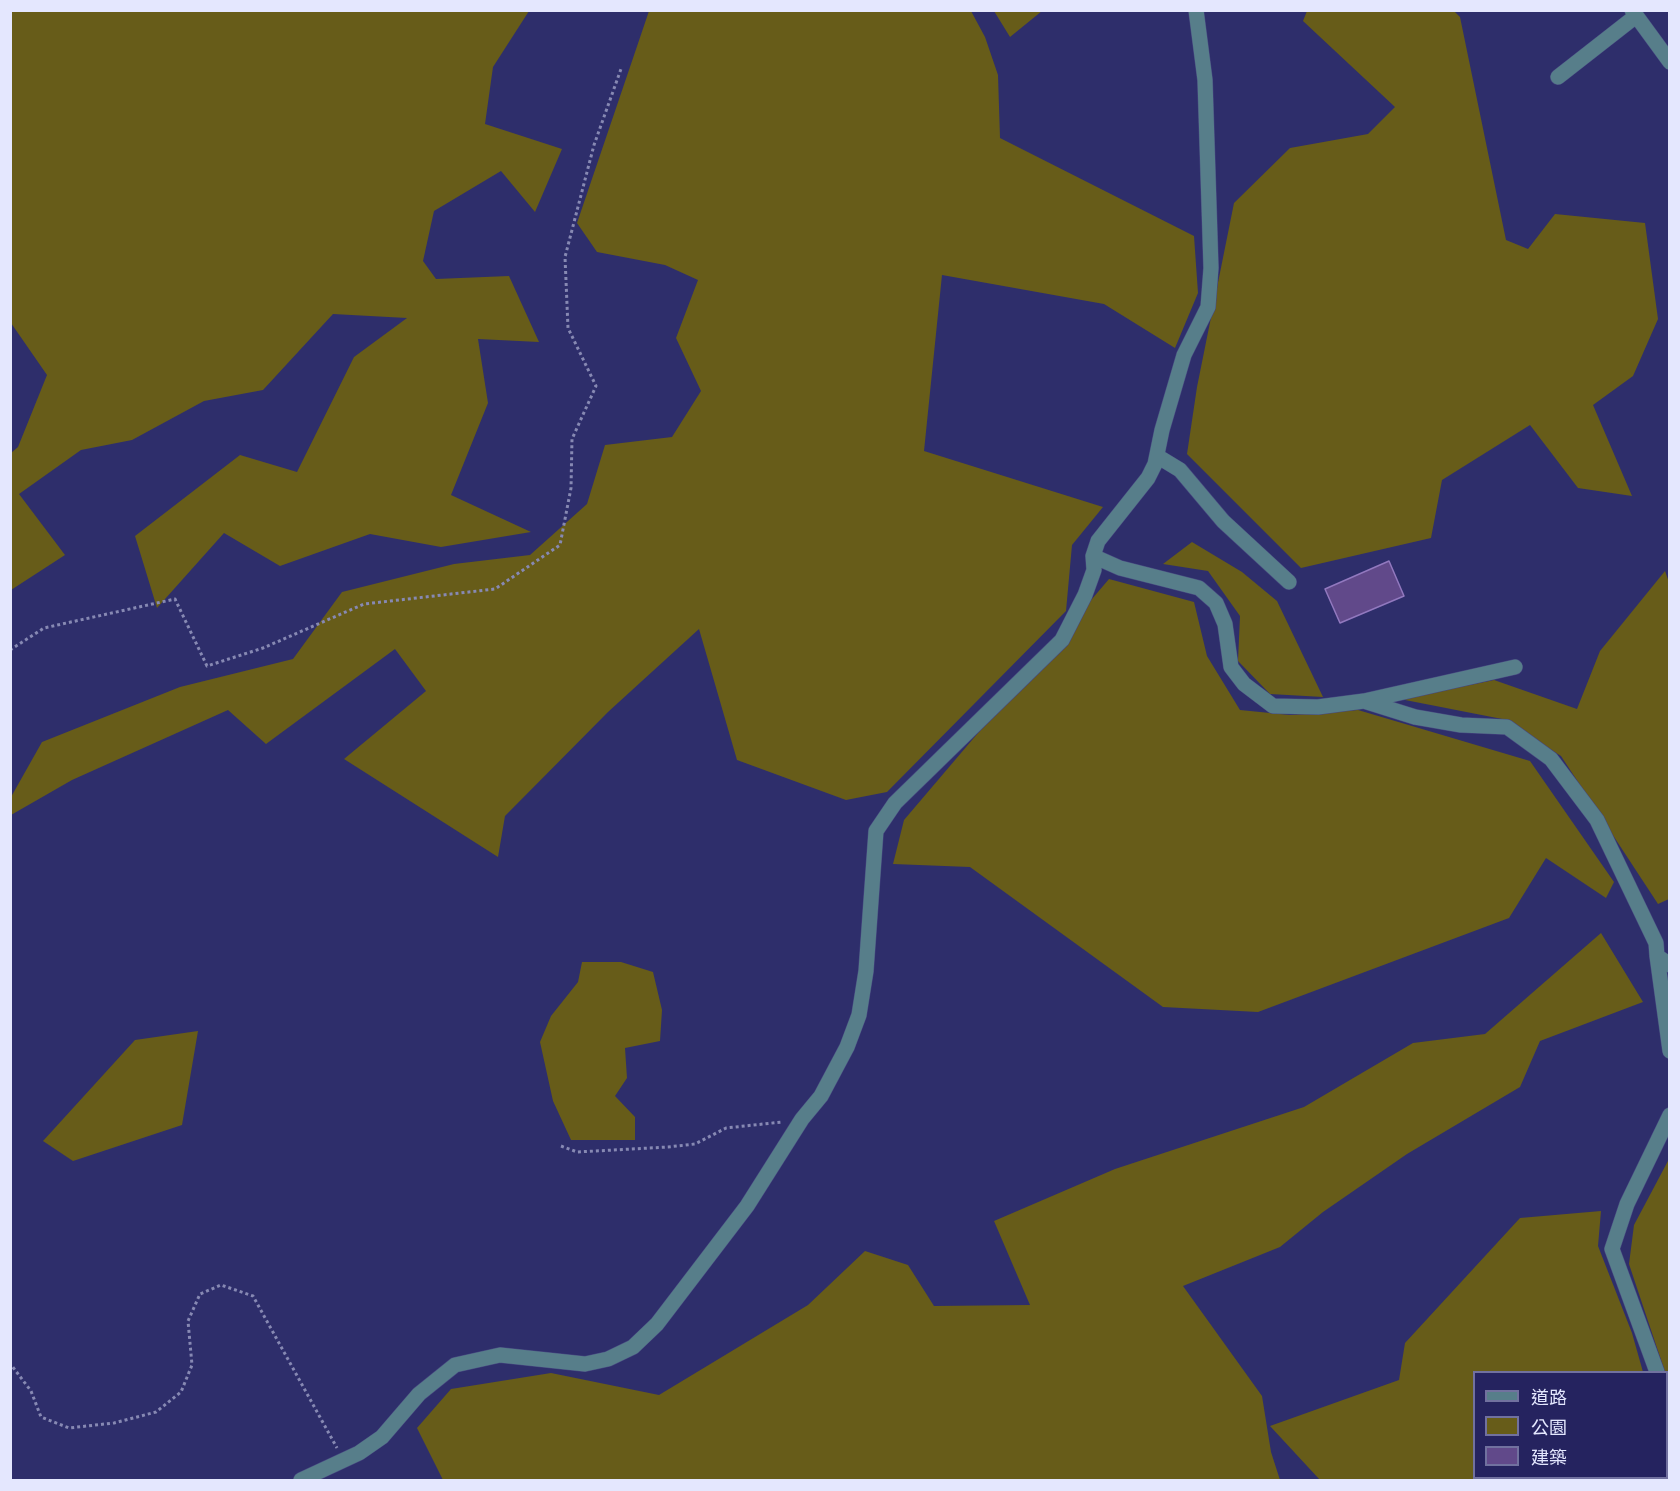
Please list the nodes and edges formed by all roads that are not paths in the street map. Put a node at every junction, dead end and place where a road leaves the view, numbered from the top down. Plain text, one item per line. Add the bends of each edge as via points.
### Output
1 (1196, 10) edge
2 (1634, 13) edge
3 (1670, 62) edge
4 (1558, 77) dead end
5 (1157, 456) junction
6 (1093, 556) junction
7 (1289, 582) dead end
8 (1515, 667) dead end
9 (1364, 700) junction
10 (1663, 961) edge
11 (1670, 1051) edge
12 (1670, 1115) edge
13 (1657, 1371) edge
14 (301, 1480) edge

1 - 5 street via 1204,80 1211,268 1208,307 1184,355
2 - 3 street
2 - 4 street
5 - 6 street via 1148,478 1098,541
5 - 7 street via 1180,470 1223,520
6 - 9 street via 1120,568 1199,588 1216,603 1225,624 1231,667 1244,684 1272,706 1318,707
6 - 14 street via 1094,570 1085,595 1062,640 895,803 876,831 866,972 859,1014 847,1047 821,1096 747,1206 657,1324 633,1347 585,1364 500,1355 455,1365 419,1394 382,1437 359,1453
8 - 9 street
9 - 10 street via 1415,717 1461,725 1508,727 1551,759 1597,820
10 - 11 street
12 - 13 street via 1627,1204 1612,1249

